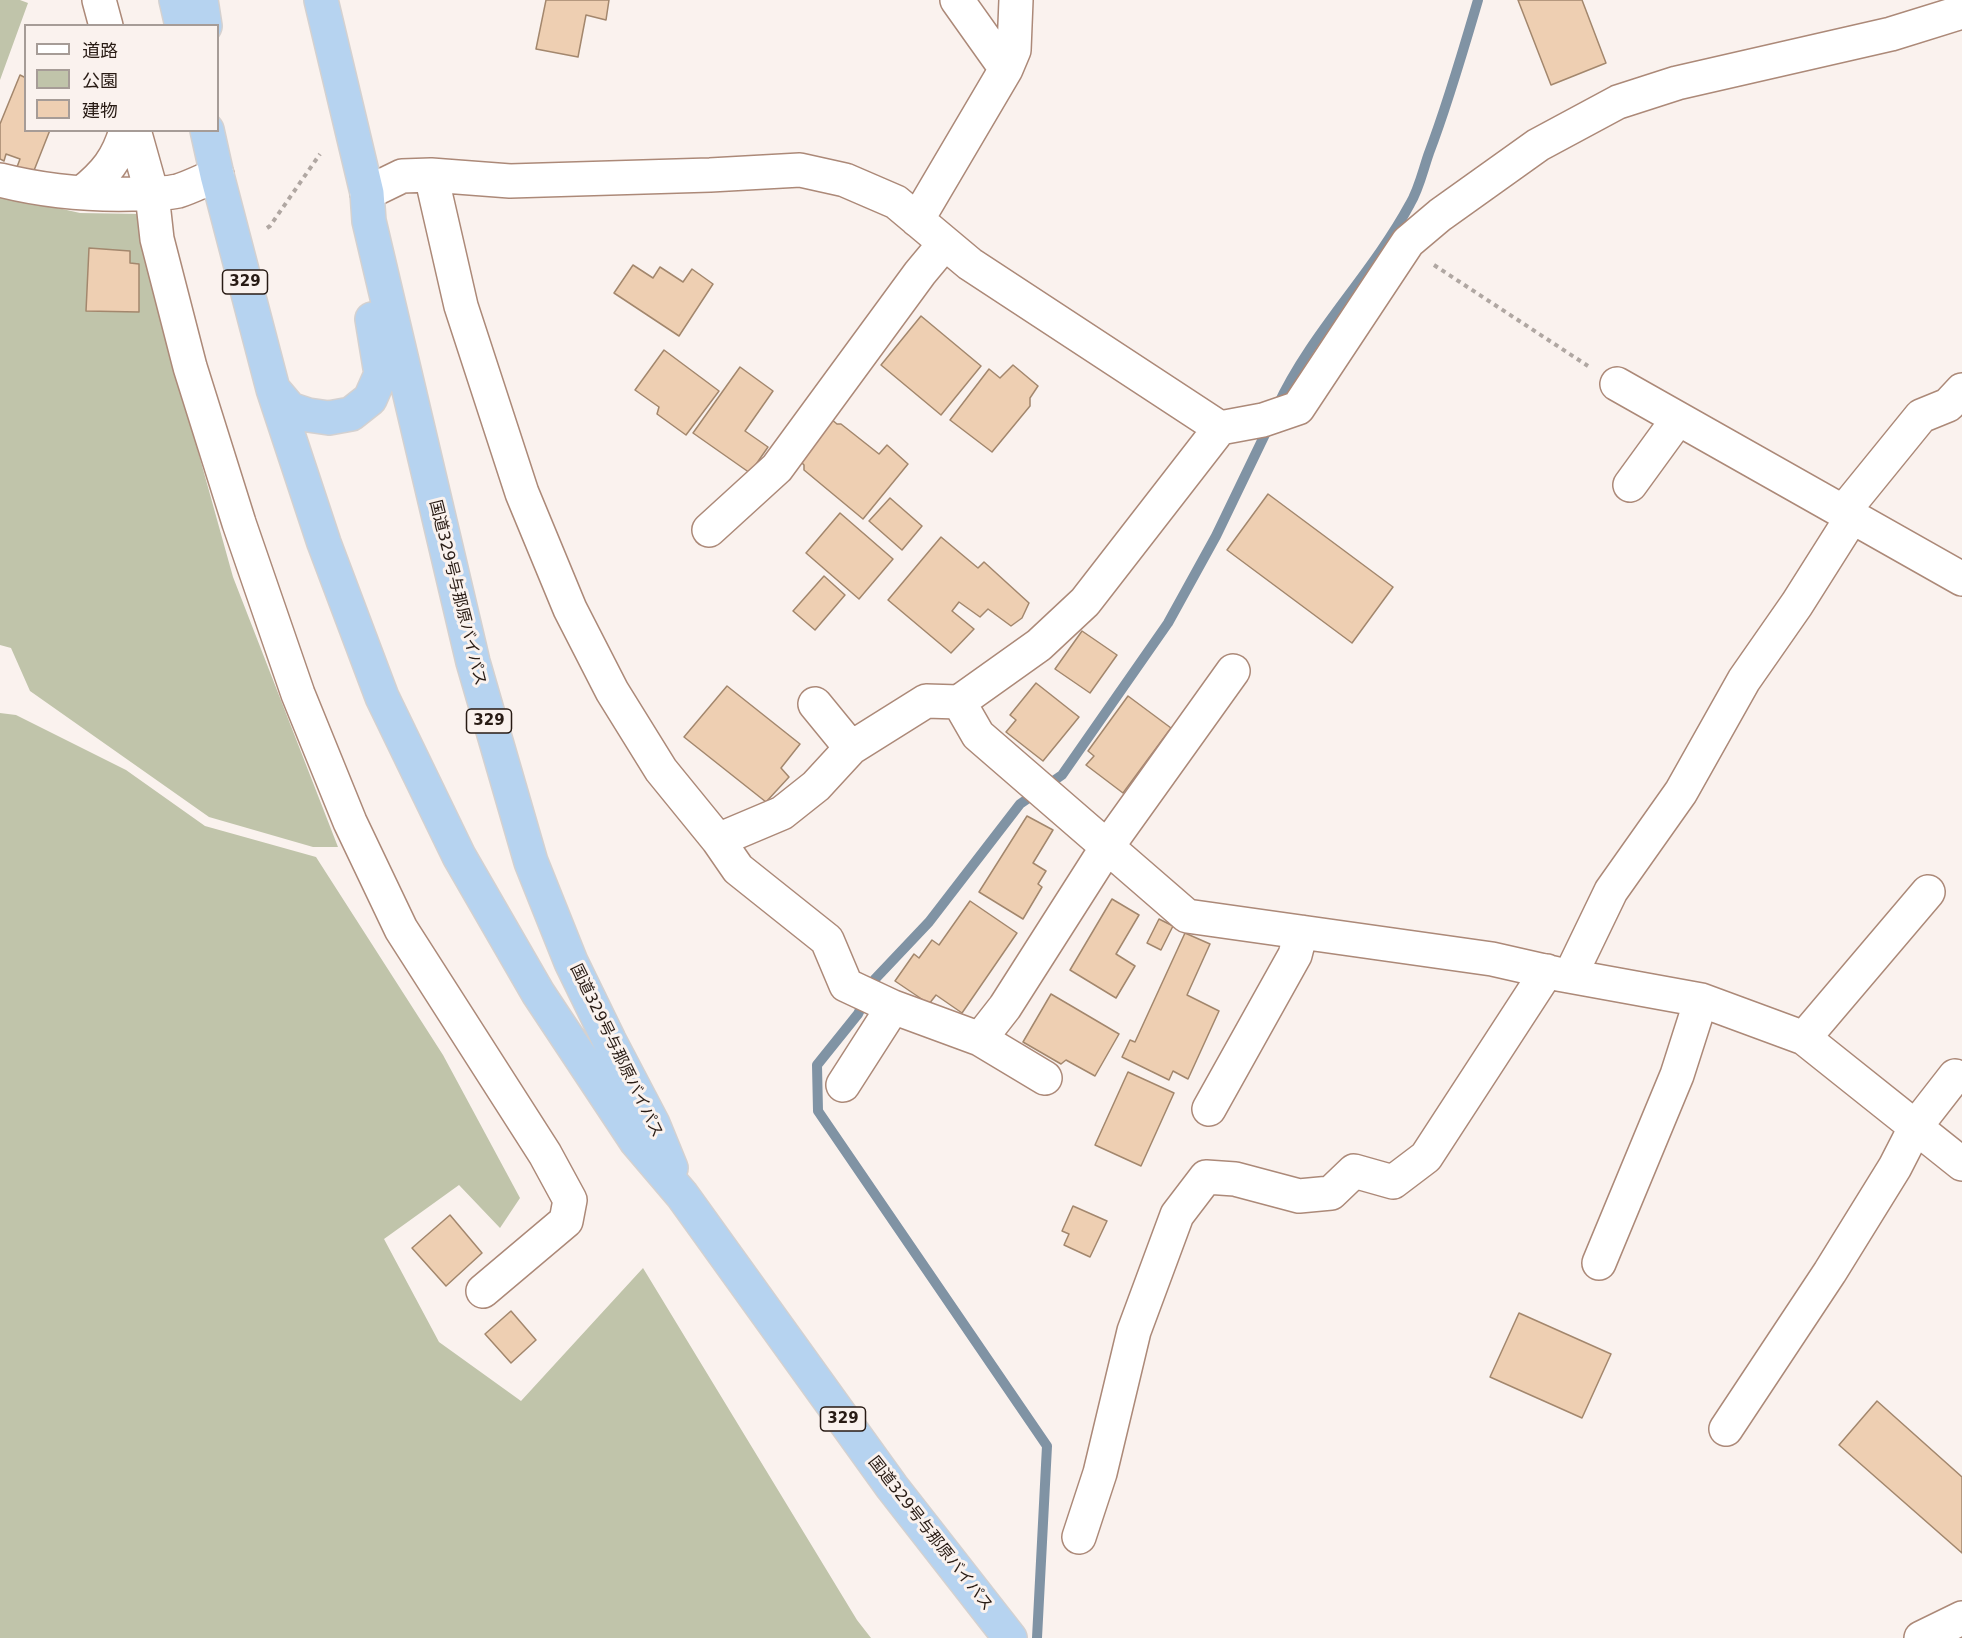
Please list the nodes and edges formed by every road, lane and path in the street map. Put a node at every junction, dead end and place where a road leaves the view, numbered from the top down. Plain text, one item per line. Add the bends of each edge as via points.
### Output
1 (99, 0) edge
2 (176, 0) edge
3 (201, 0) edge
4 (321, 0) edge
5 (957, 0) edge
6 (1016, 0) edge
7 (1962, 12) edge
8 (105, 24) edge
9 (182, 24) edge
10 (205, 24) edge
11 (1006, 69) junction
12 (125, 132) edge
13 (136, 132) edge
14 (207, 132) edge
15 (324, 148) dead end
16 (431, 175) junction
17 (217, 176) junction
18 (0, 180) edge
19 (83, 192) junction
20 (152, 194) junction
21 (368, 207) junction
22 (917, 220) junction
23 (263, 230) dead end
24 (945, 243) junction
25 (1405, 246) junction
26 (1617, 384) joint
27 (273, 388) junction
28 (1962, 390) edge
29 (1677, 418) junction
30 (1220, 428) junction
31 (1630, 485) dead end
32 (1848, 514) junction
33 (709, 530) dead end
34 (1962, 579) edge
35 (1233, 671) dead end
36 (959, 702) junction
37 (815, 704) dead end
38 (851, 748) junction
39 (718, 840) junction
40 (1107, 847) junction
41 (1928, 892) dead end
42 (1301, 932) junction
43 (1558, 973) junction
44 (1701, 1000) junction
45 (893, 1007) junction
46 (1804, 1038) junction
47 (980, 1039) junction
48 (1955, 1076) dead end
49 (1045, 1078) dead end
50 (843, 1085) dead end
51 (1209, 1109) dead end
52 (1916, 1126) junction
53 (1962, 1164) edge
54 (682, 1195) junction
55 (1599, 1263) dead end
56 (483, 1291) dead end
57 (1726, 1429) dead end
58 (1079, 1537) dead end
59 (1962, 1618) edge
60 (1010, 1638) edge
61 (1921, 1638) edge

1 - 8 street
2 - 9 highway
3 - 10 highway
4 - 21 highway, 国道329号与那原バイパス / 329
5 - 11 street
6 - 11 street via 1014,50
7 - 25 street via 1891,34 1677,83 1618,102 1538,145 1440,215
11 - 22 street
12 - 19 street via 103,176
13 - 20 street
14 - 17 highway, 国道329号与那原バイパス / 329
15 - 23 path via 270,226
16 - 21 street via 402,176
16 - 22 street via 510,181 800,170 845,180 896,202
16 - 39 street via 461,306 522,493 570,609 612,691 661,770
17 - 20 street via 178,191
17 - 27 highway, 国道329号与那原バイパス / 329
18 - 19 street
19 - 20 street
20 - 56 street via 157,239 190,367 298,694 350,822 401,929 545,1154 570,1200 566,1221
21 - 27 highway via 369,297 381,374 370,399 351,414 329,418 290,409
21 - 54 highway, 国道329号与那原バイパス / 329 via 472,662 531,862 572,962 653,1124
22 - 24 street
24 - 30 street via 970,264
24 - 33 street via 777,468
25 - 26 path
25 - 30 street via 1298,408
26 - 29 street
27 - 54 highway, 国道329号与那原バイパス / 329 via 324,543 382,697 459,856 538,993 636,1141
28 - 32 street via 1948,405 1921,416
29 - 31 street
29 - 32 street
30 - 36 street via 1085,602 1039,645
32 - 34 street
32 - 43 street via 1797,604 1744,680 1681,792
35 - 40 street
36 - 38 street via 926,701
36 - 40 street via 978,735
37 - 38 street
38 - 39 street via 816,786 782,813
39 - 45 street via 738,869 827,940 846,985
40 - 42 street via 1187,915
40 - 47 street via 1005,1007
41 - 46 street
42 - 43 street via 1492,959
42 - 51 street via 1295,955
43 - 44 street
43 - 58 street via 1426,1157 1393,1182 1354,1171 1331,1193 1299,1196 1235,1179 1206,1177 1177,1215 1134,1331 1101,1473
44 - 46 street
44 - 55 street via 1677,1075
45 - 47 street
45 - 50 street
46 - 52 street
47 - 49 street
48 - 52 street
52 - 53 street
52 - 57 street via 1830,1272
54 - 60 highway, 国道329号与那原バイパス / 329 via 892,1487
59 - 61 street

